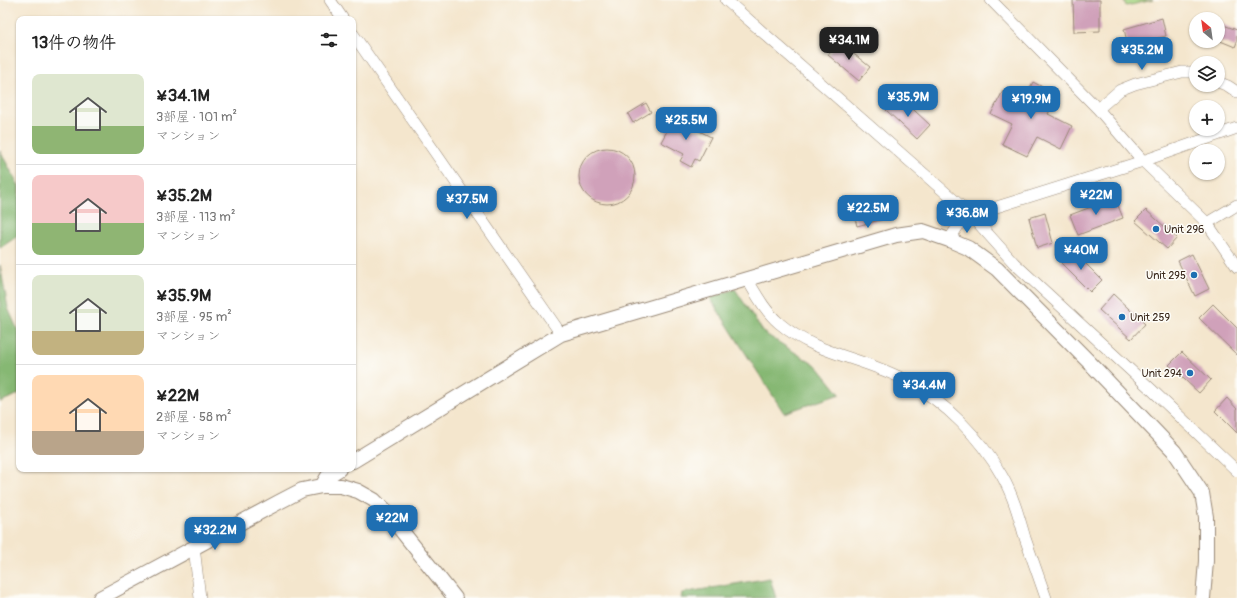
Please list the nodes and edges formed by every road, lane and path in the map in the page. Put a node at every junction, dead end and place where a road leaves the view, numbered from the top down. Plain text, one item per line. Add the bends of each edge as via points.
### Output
1 (330, 0) edge
2 (726, 0) edge
3 (991, 0) edge
4 (341, 16) edge
5 (356, 38) edge
6 (1189, 72) edge
7 (1225, 85) edge
8 (1237, 92) edge
9 (1098, 109) junction
10 (1237, 128) edge
11 (1143, 161) junction
12 (1237, 205) edge
13 (971, 215) junction
14 (1207, 223) junction
15 (949, 240) junction
16 (1237, 267) edge
17 (747, 279) junction
18 (561, 334) junction
19 (356, 459) edge
20 (1237, 470) edge
21 (334, 472) edge
22 (322, 486) junction
23 (194, 547) junction
24 (100, 598) edge
25 (200, 598) edge
26 (455, 598) edge
27 (1046, 598) edge
28 (1203, 598) edge

1 - 4 street
2 - 13 street
3 - 9 street
5 - 18 street
6 - 9 street via 1135,84 1120,90
7 - 8 street
9 - 11 street
10 - 11 street
11 - 13 street
11 - 14 street
12 - 14 street
13 - 15 street via 958,226
13 - 20 street via 1014,263
14 - 16 street
15 - 17 street via 923,231 896,235
15 - 28 street via 968,248 997,269 1174,451 1202,493 1206,517
17 - 18 street
17 - 27 street via 778,322 799,338 821,349 907,380 940,404 971,432 1003,476
18 - 19 street
21 - 22 street via 328,476
22 - 23 street via 302,490
22 - 26 street via 341,486 358,490 374,500 389,515
23 - 24 street
23 - 25 street

